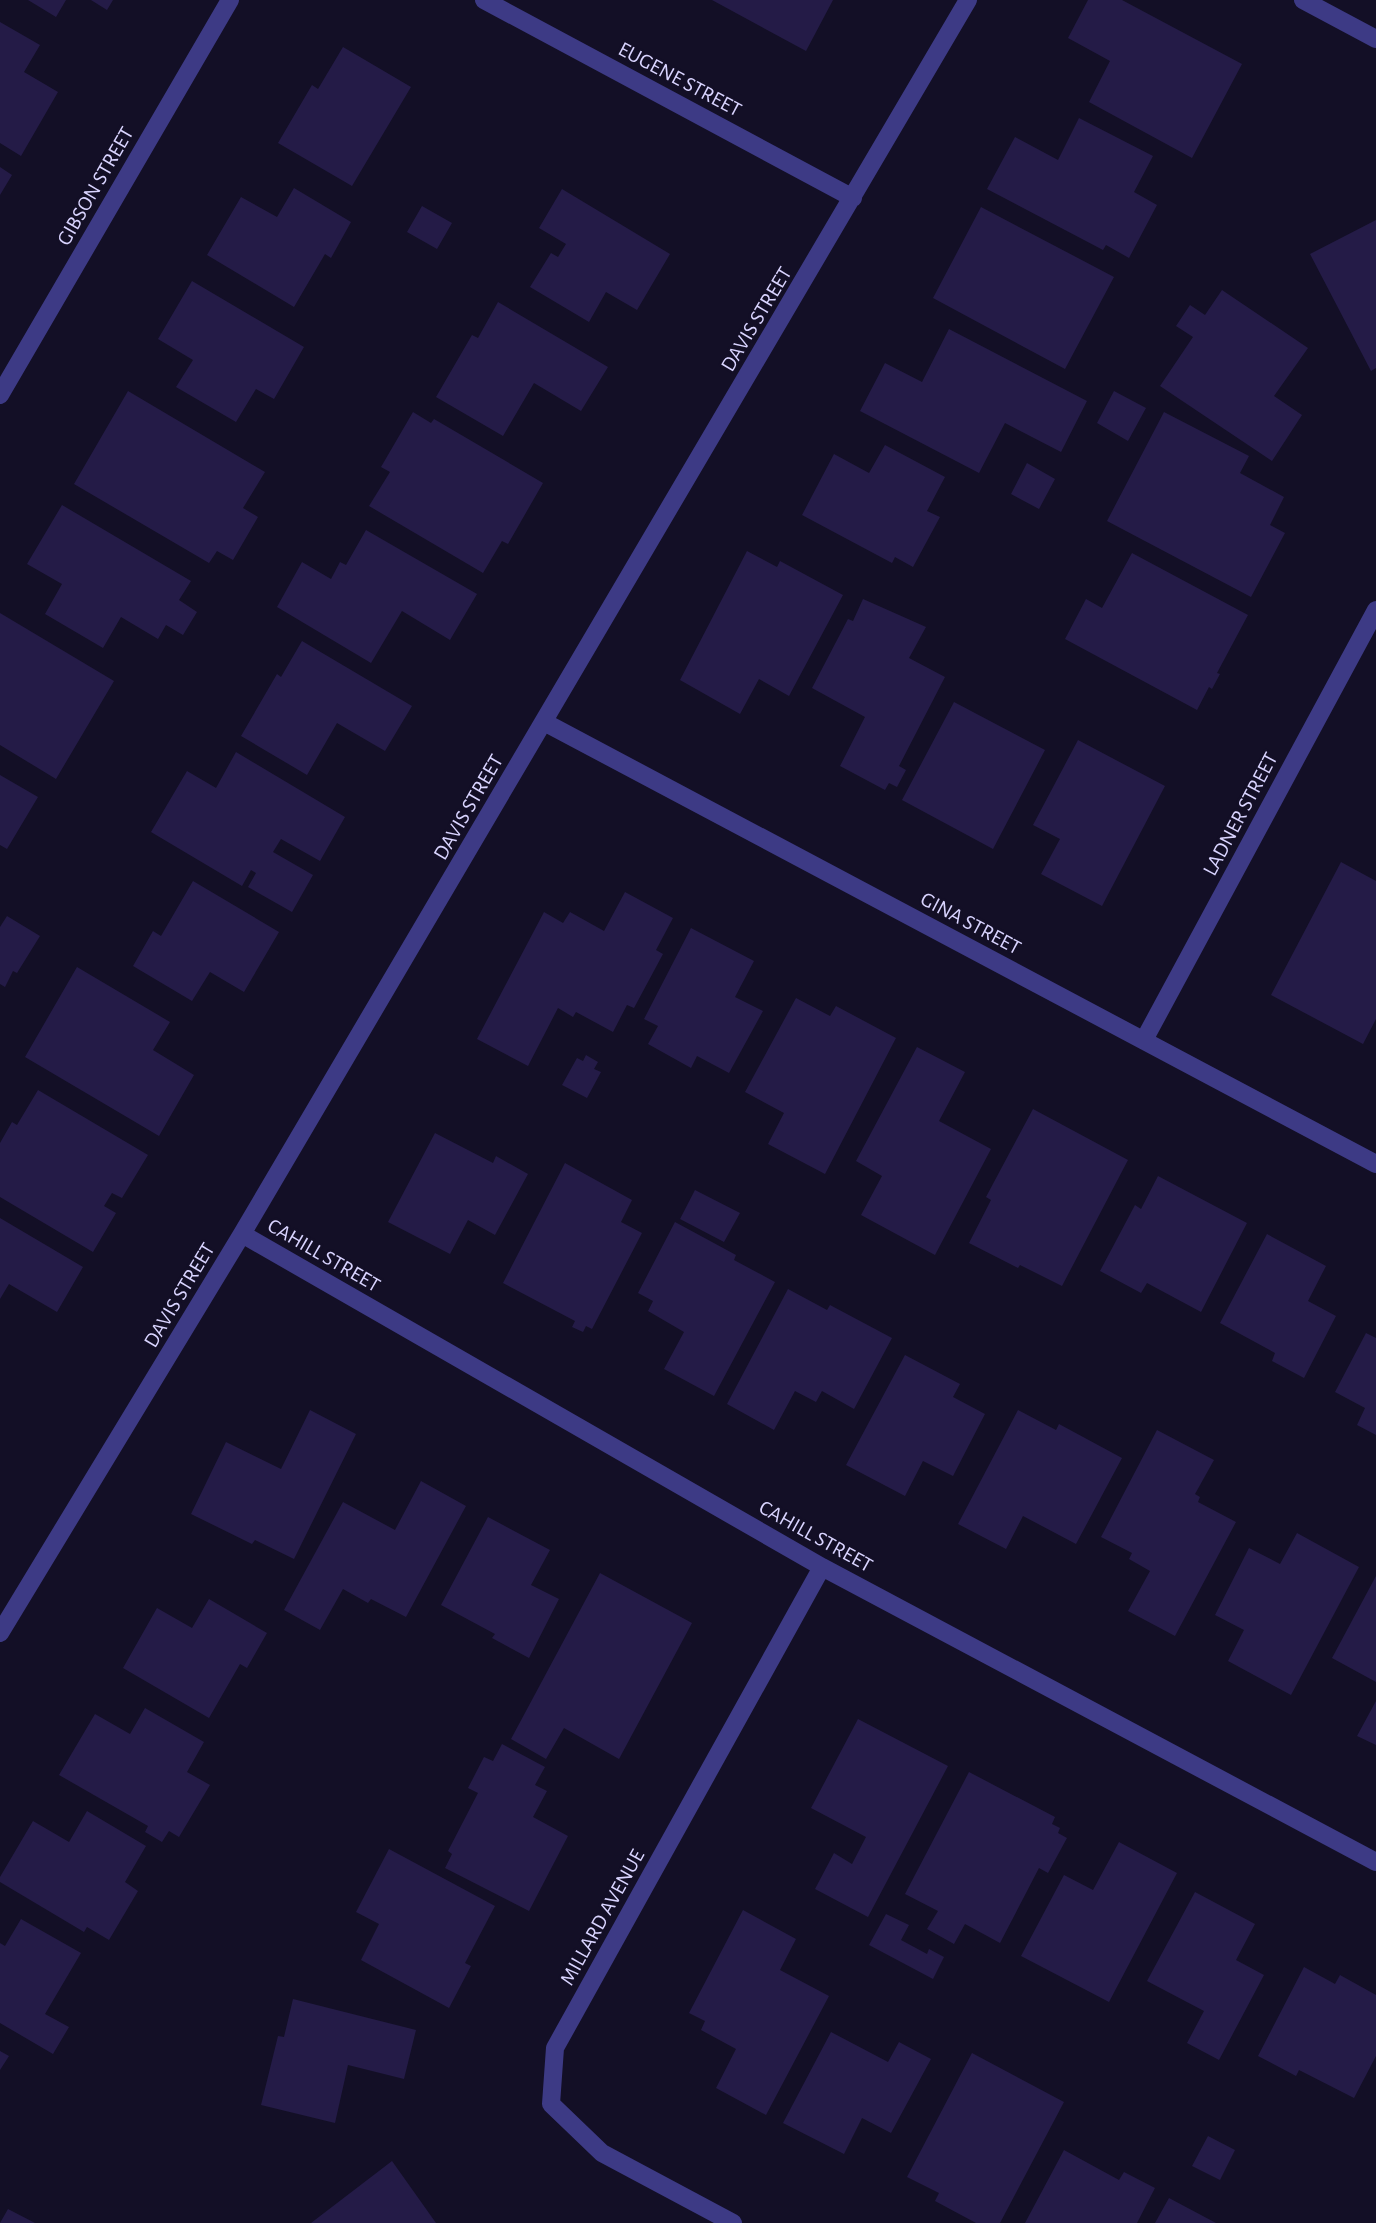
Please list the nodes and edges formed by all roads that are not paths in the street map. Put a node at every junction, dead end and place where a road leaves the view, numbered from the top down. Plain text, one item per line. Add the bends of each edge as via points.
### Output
1 (230, 0) edge
2 (484, 0) edge
3 (968, 0) edge
4 (1303, 0) edge
5 (1326, 5) edge
6 (1376, 39) edge
7 (853, 198) junction
8 (0, 396) edge
9 (1376, 610) edge
10 (544, 722) junction
11 (1144, 1040) junction
12 (1376, 1164) edge
13 (243, 1234) junction
14 (822, 1567) junction
15 (0, 1633) edge
16 (1376, 1862) edge
17 (733, 2223) edge

1 - 8 street, GIBSON STREET
2 - 7 street, EUGENE STREET
3 - 7 street, DAVIS STREET
4 - 5 street
5 - 6 street
7 - 10 street, DAVIS STREET
9 - 11 street, LADNER STREET
10 - 11 street, GINA STREET
10 - 13 street, DAVIS STREET
11 - 12 street, GINA STREET
13 - 14 street, CAHILL STREET
13 - 15 street, DAVIS STREET
14 - 16 street, CAHILL STREET
14 - 17 street, MILLARD AVENUE via 555,2048 551,2104 602,2154

